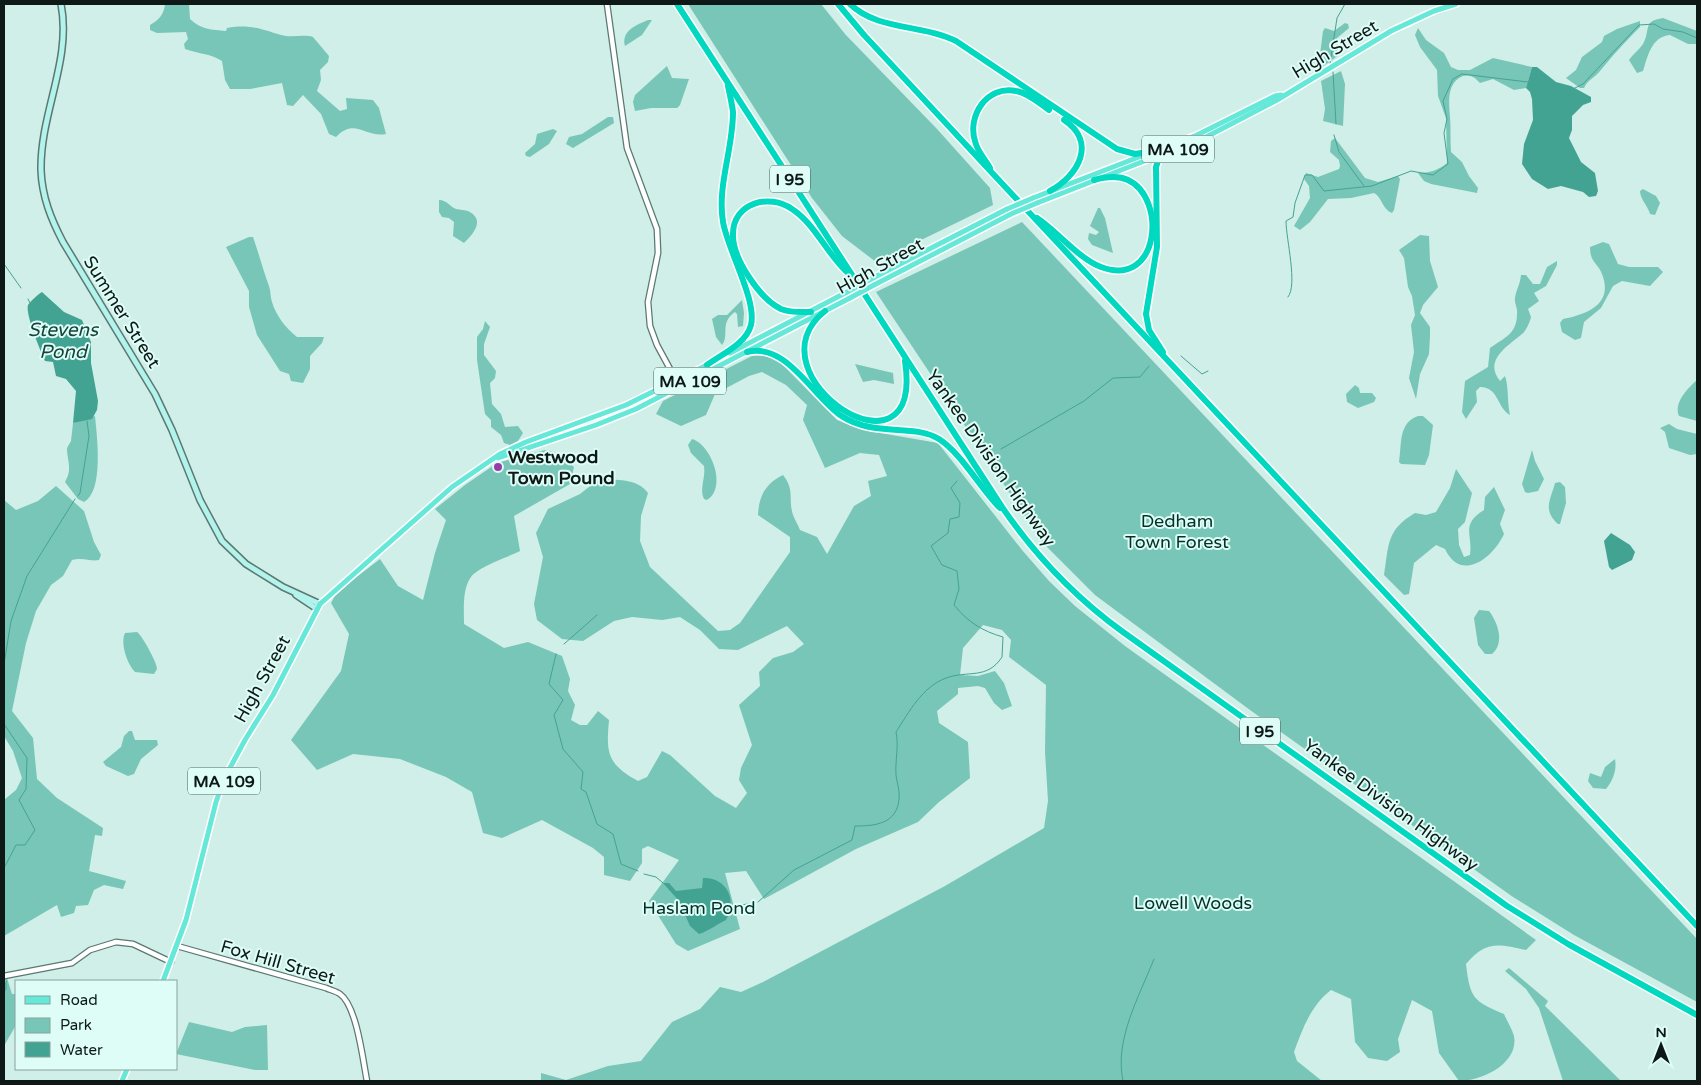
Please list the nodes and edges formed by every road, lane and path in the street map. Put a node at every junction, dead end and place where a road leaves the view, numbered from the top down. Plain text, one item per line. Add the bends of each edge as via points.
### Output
1 (61, 4) edge
2 (607, 4) edge
3 (677, 4) edge
4 (838, 4) edge
5 (850, 4) edge
6 (1456, 4) edge
7 (726, 80) junction
8 (1282, 95) junction
9 (1154, 151) junction
10 (1165, 153) junction
11 (996, 178) junction
12 (1094, 180) junction
13 (1050, 191) junction
14 (1029, 213) junction
15 (854, 278) junction
16 (811, 312) junction
17 (825, 312) junction
18 (747, 352) junction
19 (904, 358) junction
20 (1168, 361) junction
21 (707, 364) junction
22 (676, 380) junction
23 (491, 461) junction
24 (1011, 519) junction
25 (318, 606) junction
26 (1697, 926) edge
27 (177, 946) junction
28 (171, 962) junction
29 (4, 976) edge
30 (163, 980) edge
31 (1697, 1015) edge
32 (367, 1081) edge

1 - 25 main road, Summer Street via 65,33 41,168 50,216 155,394 215,531 246,564
2 - 22 street via 626,142 631,164 657,226 658,246 648,299 650,326 656,345
3 - 7 highway, Yankee Division Highway / I 95
4 - 11 highway
5 - 9 highway via 872,19 939,33 956,41 1121,151 1135,154
6 - 8 main road, High Street / MA 109 via 1434,10 1391,31
7 - 15 highway, Yankee Division Highway / I 95
7 - 21 highway via 733,114 722,189 722,213 752,319 742,340
8 - 9 main road, High Street / MA 109 via 1191,138
8 - 10 main road, High Street / MA 109 via 1208,136
9 - 13 main road, High Street / MA 109
10 - 12 main road, High Street / MA 109
10 - 20 highway via 1156,167 1157,247 1146,314 1149,330
11 - 13 highway via 975,144 974,120 980,106 992,95 1016,91 1067,122 1079,137 1081,154 1075,171
11 - 14 highway
12 - 14 highway via 1125,179 1135,184 1144,197 1152,240 1147,254 1134,266 1118,270 1095,265
12 - 17 main road, High Street / MA 109, bridge via 1011,214
13 - 16 main road, High Street / MA 109, bridge via 1007,209
14 - 20 highway
15 - 16 highway via 791,208 767,201 745,208 735,223 733,237 749,275 777,307 792,312
15 - 19 highway, Yankee Division Highway / I 95
16 - 21 main road, High Street / MA 109
17 - 18 main road, High Street / MA 109
17 - 19 highway via 806,334 803,345 806,359 812,376 824,393 851,415 875,422 888,419 897,412 904,403 907,390
18 - 23 main road, High Street / MA 109 via 628,412
18 - 24 highway via 762,350 778,355 828,405 854,423 938,439
19 - 24 highway, Yankee Division Highway / I 95
20 - 26 highway
21 - 22 main road, High Street / MA 109
22 - 23 main road, High Street / MA 109 via 618,408 520,444
23 - 25 main road, High Street / MA 109 via 445,493
24 - 31 highway, Yankee Division Highway / I 95 via 1062,580 1129,637 1507,906
25 - 27 main road, High Street / MA 109 via 224,780
27 - 28 main road, High Street / MA 109
27 - 32 street, Fox Hill Street via 340,994 353,1017
28 - 29 street via 133,944 116,942 97,947 63,966
28 - 30 main road, High Street / MA 109

